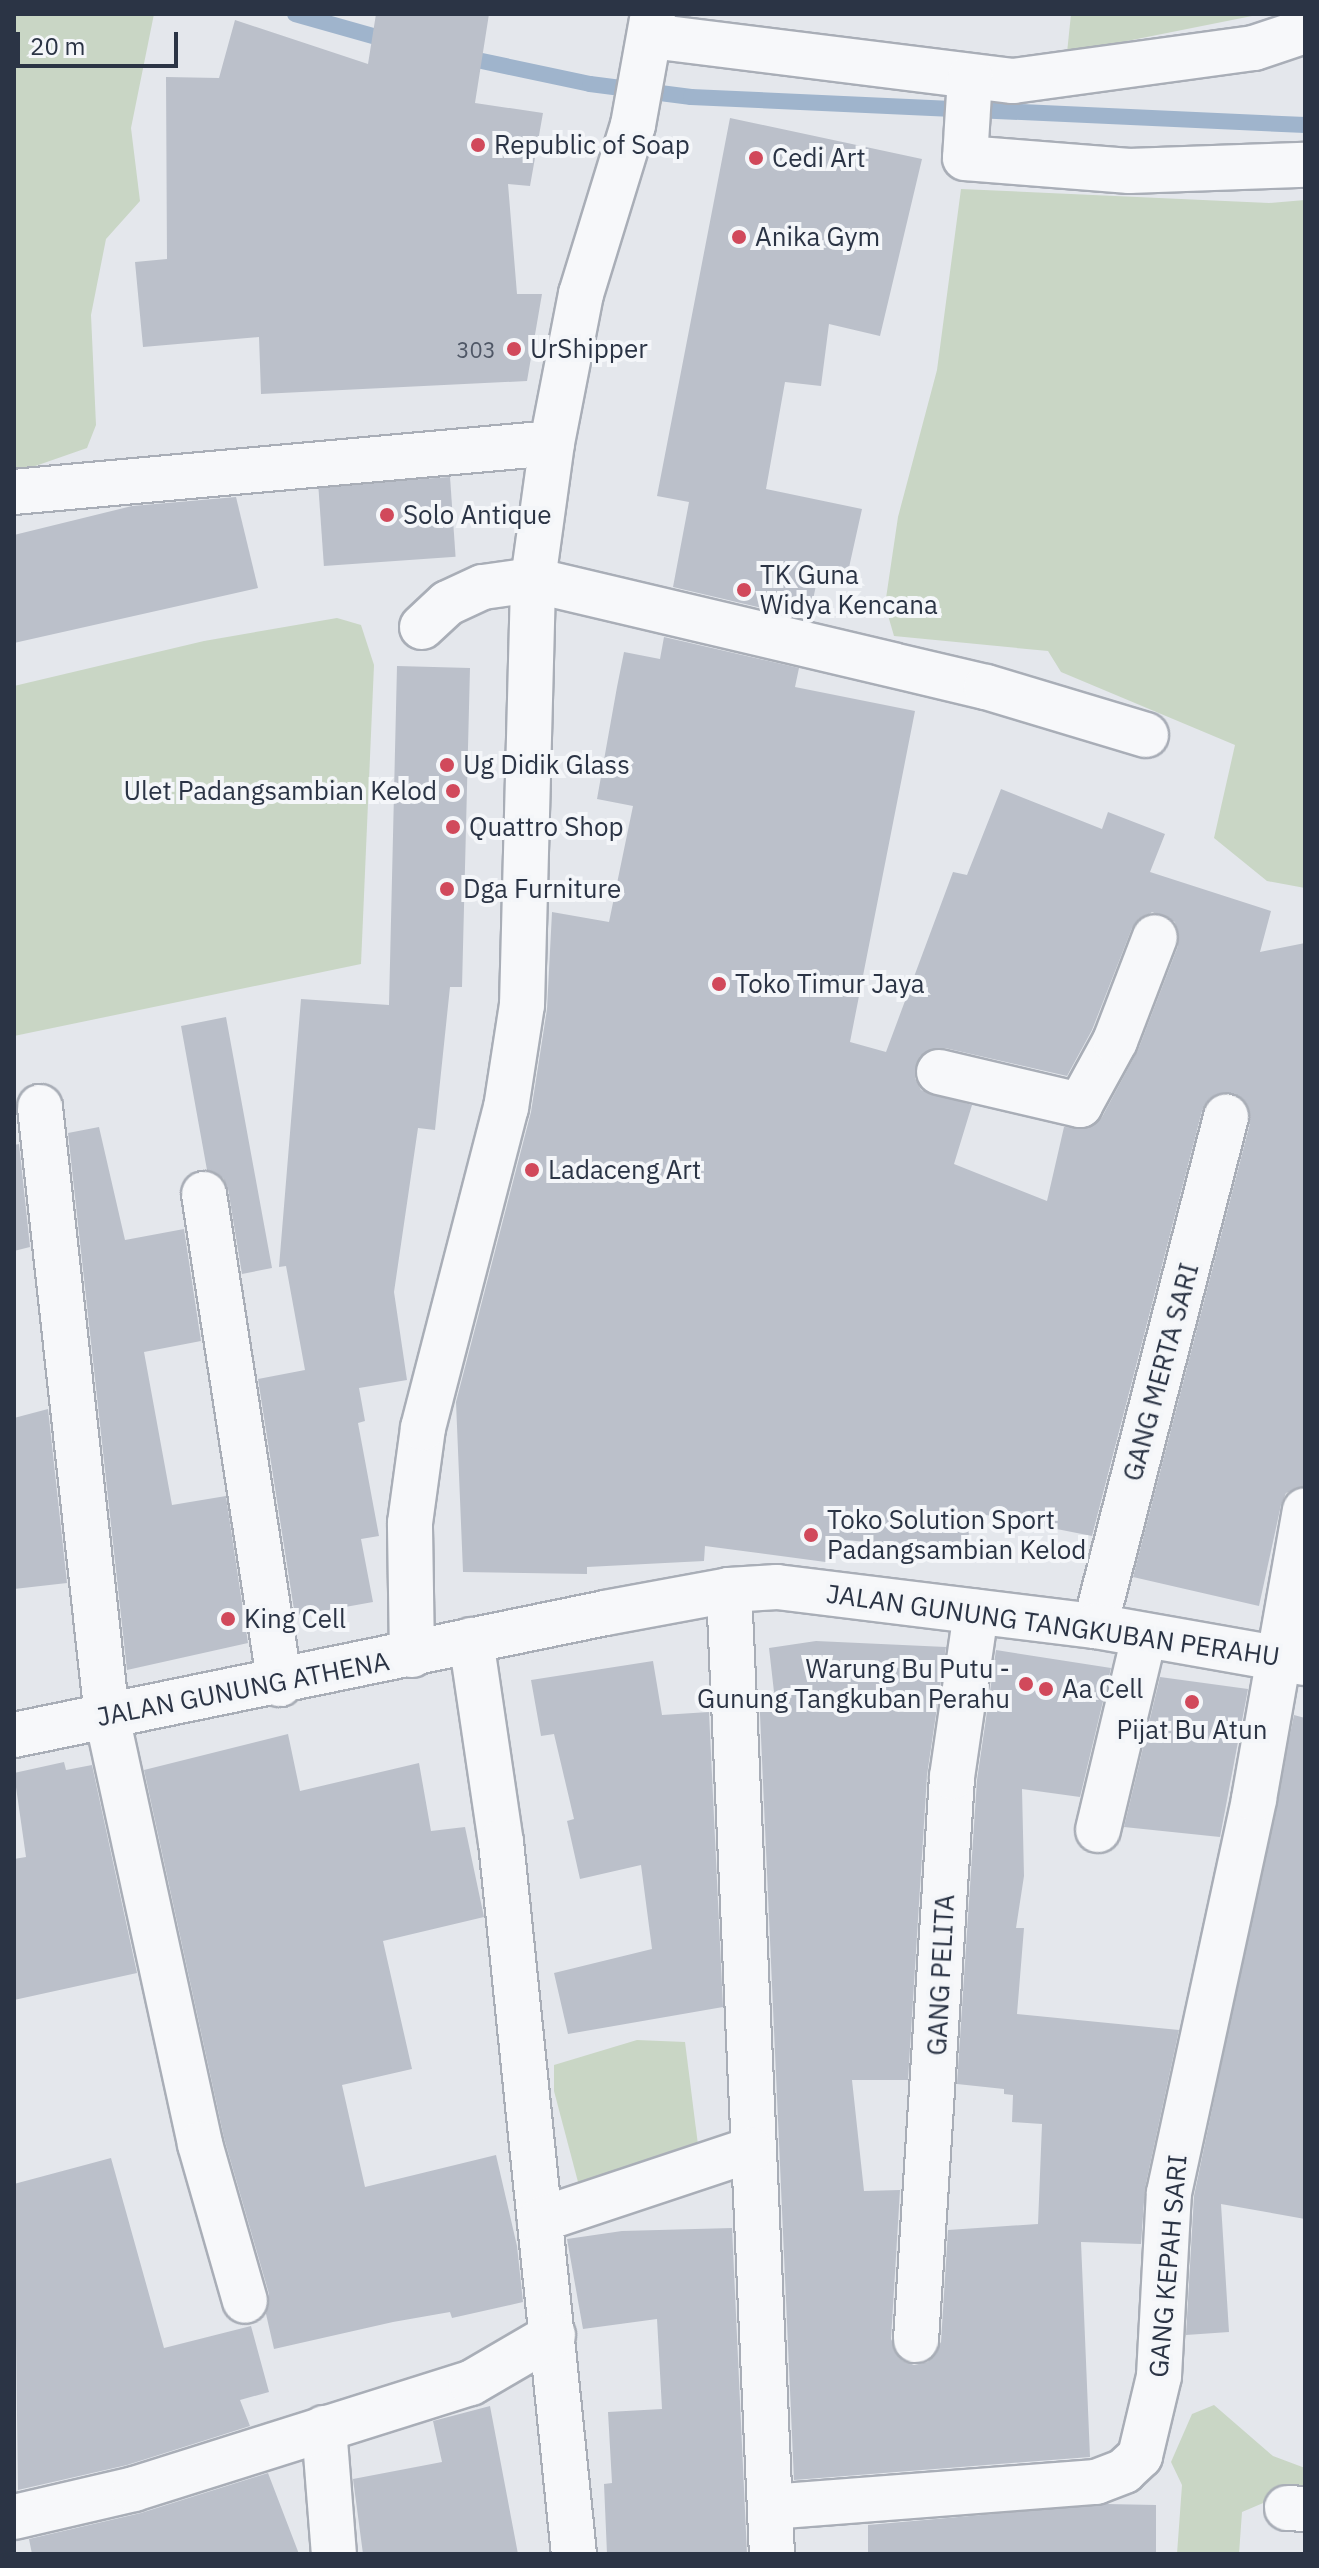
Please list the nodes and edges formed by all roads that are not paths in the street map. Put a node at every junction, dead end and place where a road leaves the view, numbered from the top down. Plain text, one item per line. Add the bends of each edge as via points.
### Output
1 (1305, 31) edge
2 (648, 42) edge
3 (970, 81) junction
4 (1305, 165) edge
5 (552, 443) junction
6 (14, 492) edge
7 (533, 580) junction
8 (422, 627) dead end
9 (1146, 735) dead end
10 (1155, 937) dead end
11 (939, 1072) dead end
12 (40, 1107) dead end
13 (1226, 1117) dead end
14 (204, 1194) dead end
15 (1305, 1510) edge
16 (729, 1590) junction
17 (976, 1612) junction
18 (1095, 1626) junction
19 (1144, 1637) junction
20 (471, 1640) junction
21 (412, 1655) junction
22 (1293, 1660) edge
23 (280, 1684) junction
24 (107, 1717) junction
25 (14, 1735) edge
26 (1098, 1830) dead end
27 (751, 2150) junction
28 (540, 2220) junction
29 (245, 2301) dead end
30 (553, 2335) junction
31 (916, 2340) dead end
32 (324, 2428) junction
33 (770, 2507) junction
34 (14, 2517) edge
35 (334, 2554) edge
36 (574, 2554) edge
37 (772, 2554) edge

1 - 3 street via 1254,48 1079,74
2 - 3 street
2 - 5 street via 633,125 581,294
3 - 4 street via 965,158 1129,171
5 - 6 street
5 - 7 street
7 - 8 street via 483,587 448,603
7 - 9 street via 986,687
7 - 21 street via 522,1005 506,1108 423,1428 410,1523
10 - 11 street via 1115,1041 1080,1105
12 - 24 street
13 - 18 street, GANG MERTA SARI
14 - 23 street
15 - 22 street
16 - 17 street, JALAN GUNUNG TANGKUBAN PERAHU via 807,1588
16 - 20 street, JALAN GUNUNG TANGKUBAN PERAHU
16 - 27 street
17 - 18 street, JALAN GUNUNG TANGKUBAN PERAHU
17 - 31 street, GANG PELITA via 952,1777
18 - 19 street, JALAN GUNUNG TANGKUBAN PERAHU
19 - 22 street, JALAN GUNUNG TANGKUBAN PERAHU
19 - 26 street
20 - 21 street, JALAN GUNUNG ATHENA
20 - 28 street via 501,1842
21 - 23 street, JALAN GUNUNG ATHENA
22 - 33 street, GANG KEPAH SARI via 1169,2193 1159,2376 1140,2456 1124,2471 1096,2482
23 - 24 street, JALAN GUNUNG ATHENA
24 - 25 street, JALAN GUNUNG ATHENA
24 - 29 street via 200,2144
27 - 28 street
27 - 33 street
28 - 30 street
30 - 32 street via 471,2383
30 - 36 street
32 - 34 street via 134,2489
32 - 35 street
33 - 37 street

